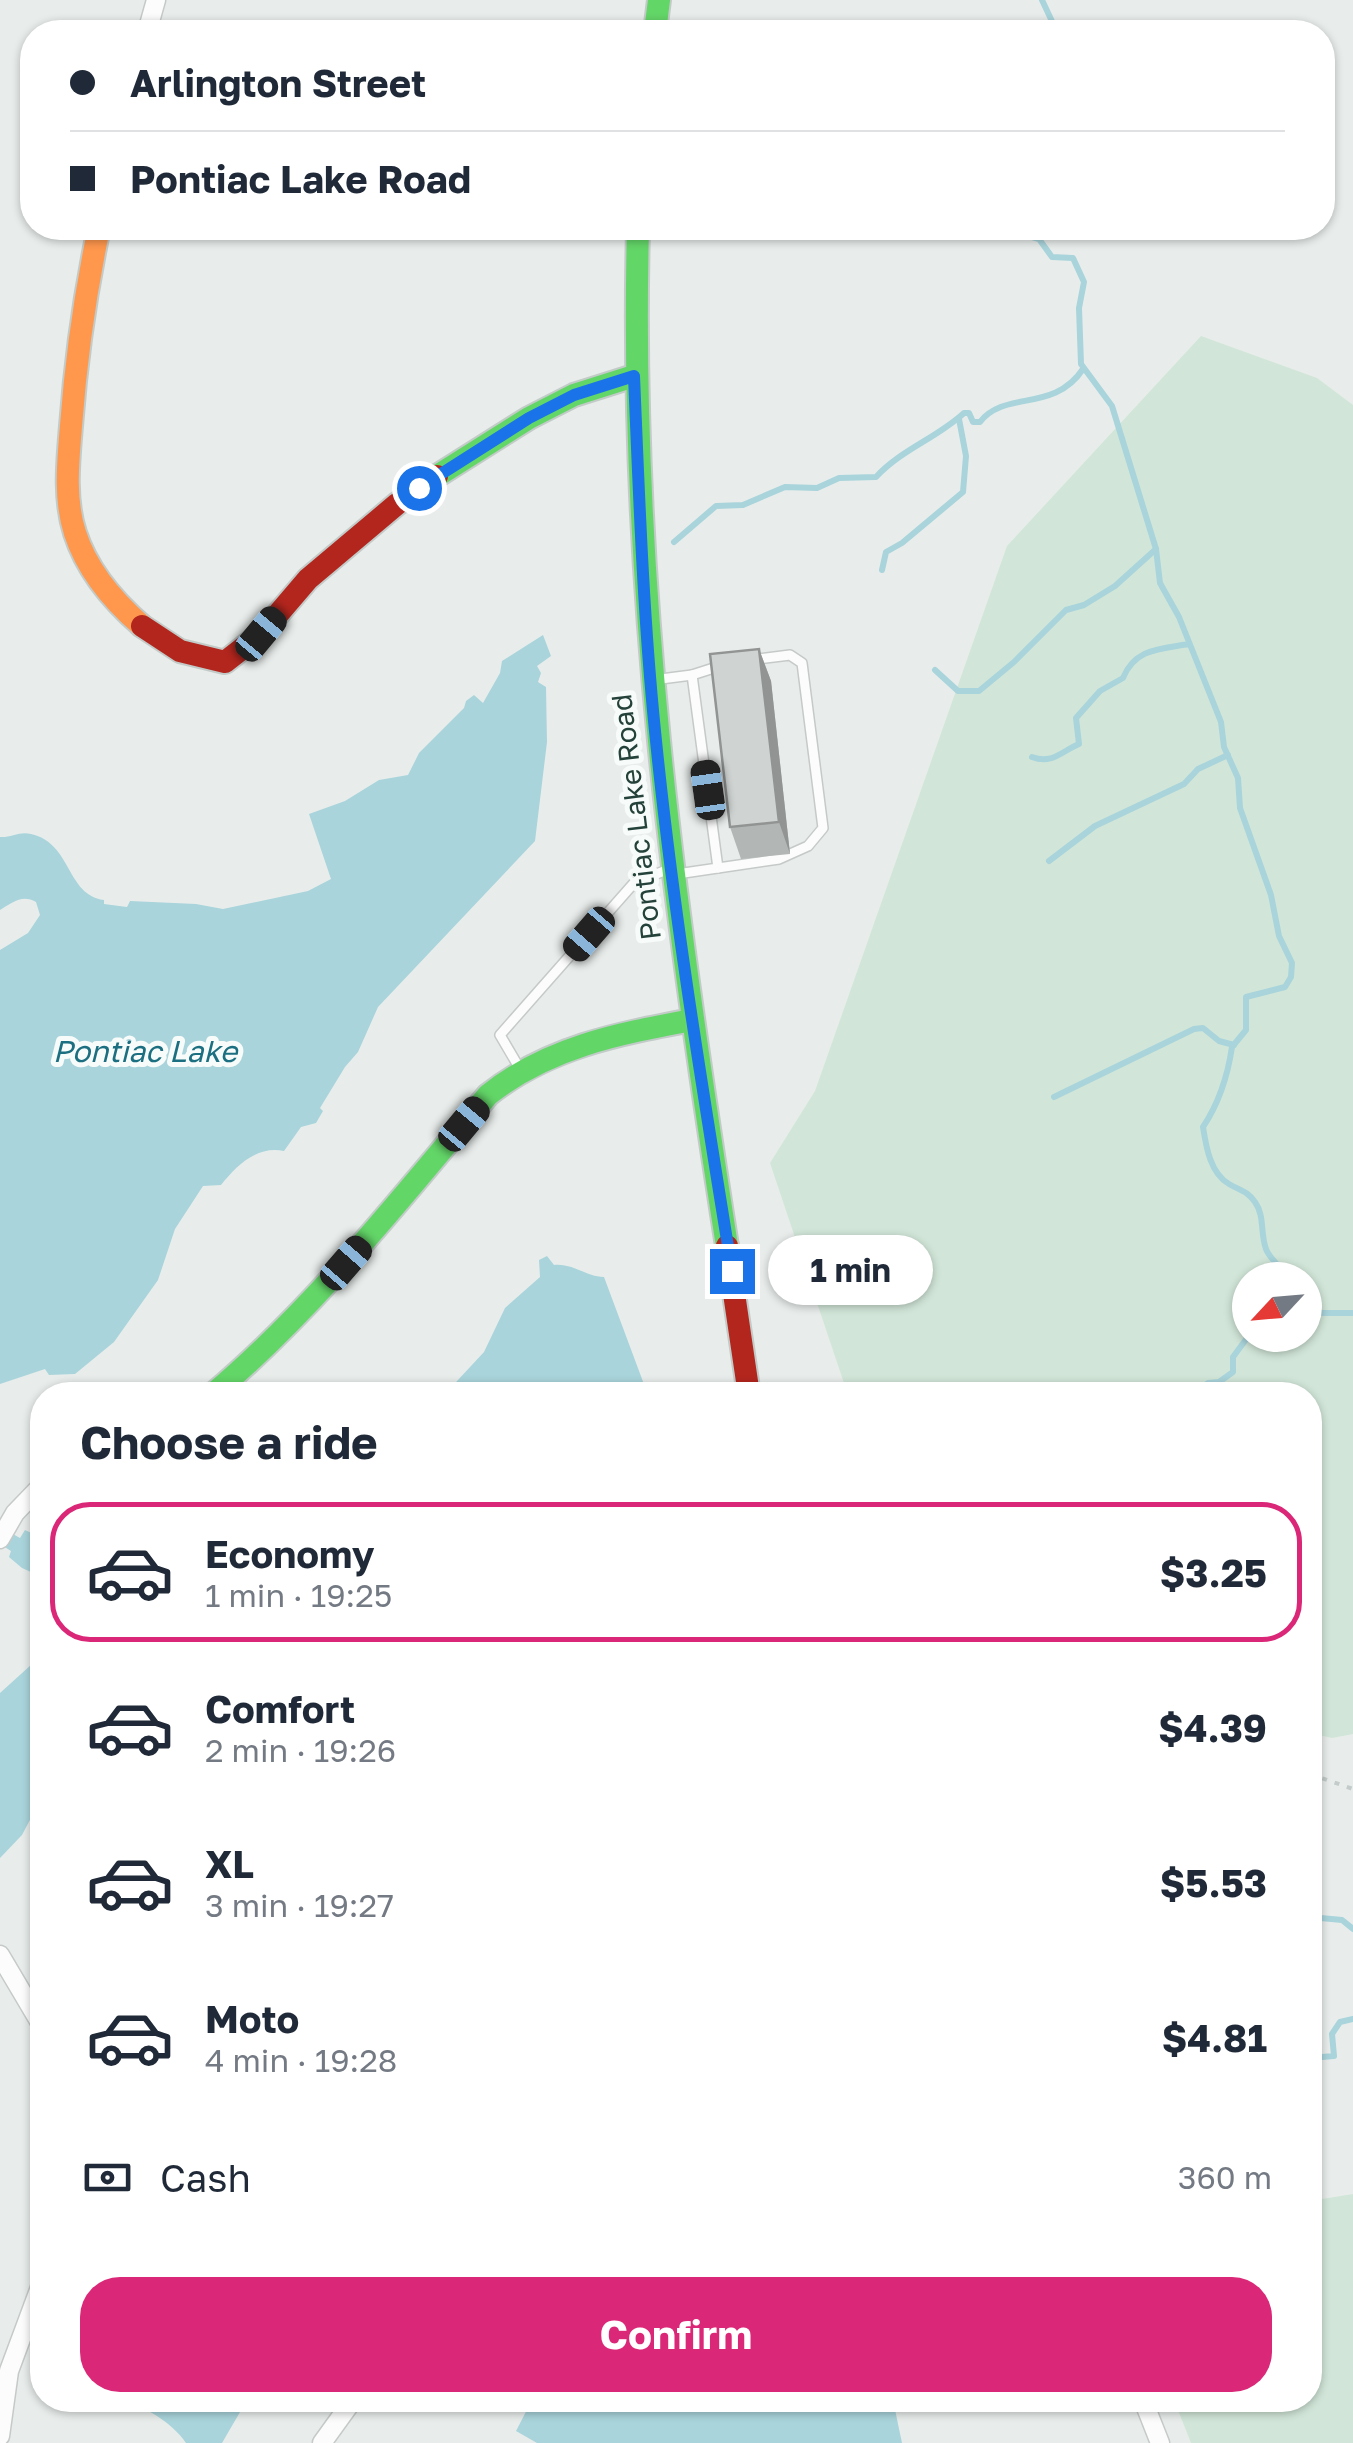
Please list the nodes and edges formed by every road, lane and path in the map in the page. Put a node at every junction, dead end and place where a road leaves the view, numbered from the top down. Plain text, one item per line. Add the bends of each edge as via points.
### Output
1 (97, 240) edge
2 (638, 240) edge
3 (634, 376) junction
4 (692, 674) junction
5 (650, 681) junction
6 (718, 868) junction
7 (672, 872) junction
8 (692, 1020) junction
9 (520, 1070) junction
10 (227, 1382) edge
11 (747, 1382) edge
12 (30, 1498) edge
13 (0, 1539) edge
14 (1322, 1778) edge
15 (1353, 1789) edge
16 (0, 1955) edge
17 (30, 2006) edge
18 (30, 2315) edge
19 (344, 2412) edge
20 (1148, 2412) edge
21 (0, 2436) edge
22 (322, 2443) edge
23 (1160, 2443) edge

1 - 3 street via 76,352 67,484 71,521 104,587 126,613 163,644 200,660 224,662 261,634 308,579 464,457 574,395
2 - 3 street, Pontiac Lake Road
3 - 5 street, Pontiac Lake Road
4 - 5 lane
4 - 6 lane
4 - 6 lane via 790,655 802,663 823,828 808,846 779,859
5 - 7 street, Pontiac Lake Road
6 - 7 lane
7 - 8 street, Pontiac Lake Road
7 - 9 lane via 634,883 500,1036
8 - 9 street via 584,1043
8 - 11 street, Pontiac Lake Road
9 - 10 street via 488,1096 265,1350
12 - 13 street
14 - 15 path
16 - 17 street
18 - 21 street via 9,2372
19 - 22 street
20 - 23 street

